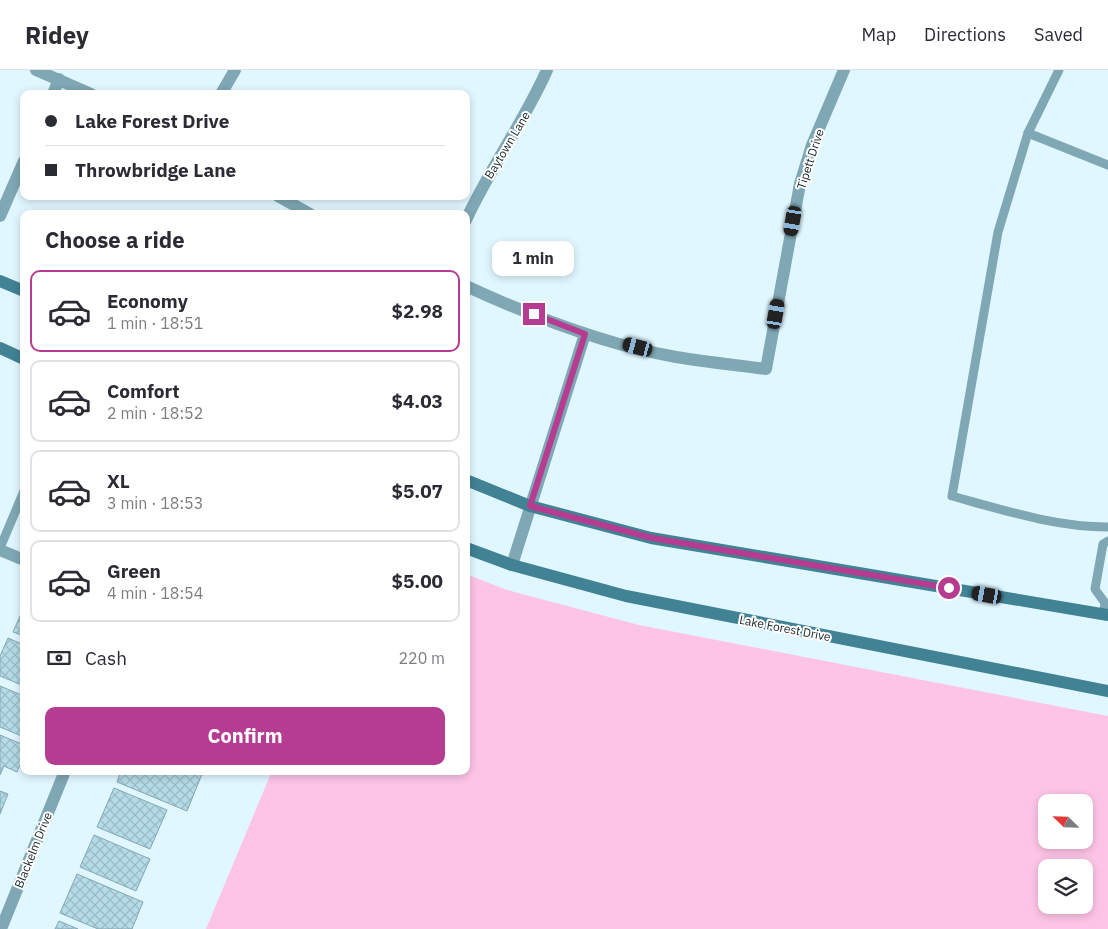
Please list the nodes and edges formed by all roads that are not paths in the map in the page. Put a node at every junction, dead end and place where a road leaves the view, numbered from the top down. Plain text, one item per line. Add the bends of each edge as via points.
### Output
1 (36, 70) edge
2 (235, 70) edge
3 (547, 70) edge
4 (844, 70) edge
5 (1059, 70) edge
6 (59, 79) junction
7 (55, 90) edge
8 (82, 90) edge
9 (223, 90) edge
10 (1028, 133) junction
11 (1108, 165) edge
12 (20, 170) edge
13 (285, 200) edge
14 (303, 210) edge
15 (470, 211) edge
16 (0, 216) edge
17 (0, 281) edge
18 (470, 288) edge
19 (20, 289) edge
20 (585, 334) junction
21 (0, 348) edge
22 (20, 357) edge
23 (470, 482) edge
24 (20, 501) edge
25 (530, 506) junction
26 (1108, 527) edge
27 (1108, 541) edge
28 (0, 549) edge
29 (470, 550) edge
30 (20, 558) edge
31 (512, 566) junction
32 (1106, 609) edge
33 (1108, 691) edge
34 (63, 775) edge
35 (1, 929) edge

1 - 6 street
2 - 9 street
3 - 15 street, Baytown Lane via 519,127
4 - 20 street, Tipett Drive via 812,144 800,184 766,369 674,357
5 - 10 lane
6 - 7 street
6 - 8 street
10 - 11 lane
10 - 26 lane via 998,232 952,496 1043,520
12 - 16 street
13 - 14 street
17 - 19 main road
18 - 20 street
20 - 25 street
21 - 22 main road
23 - 25 main road
24 - 28 lane
25 - 31 street
25 - 32 main road via 652,538
27 - 32 lane via 1103,544 1095,589
28 - 30 street
29 - 31 main road, Lake Forest Drive
31 - 33 main road, Lake Forest Drive via 626,596
34 - 35 street, Blackelm Drive

